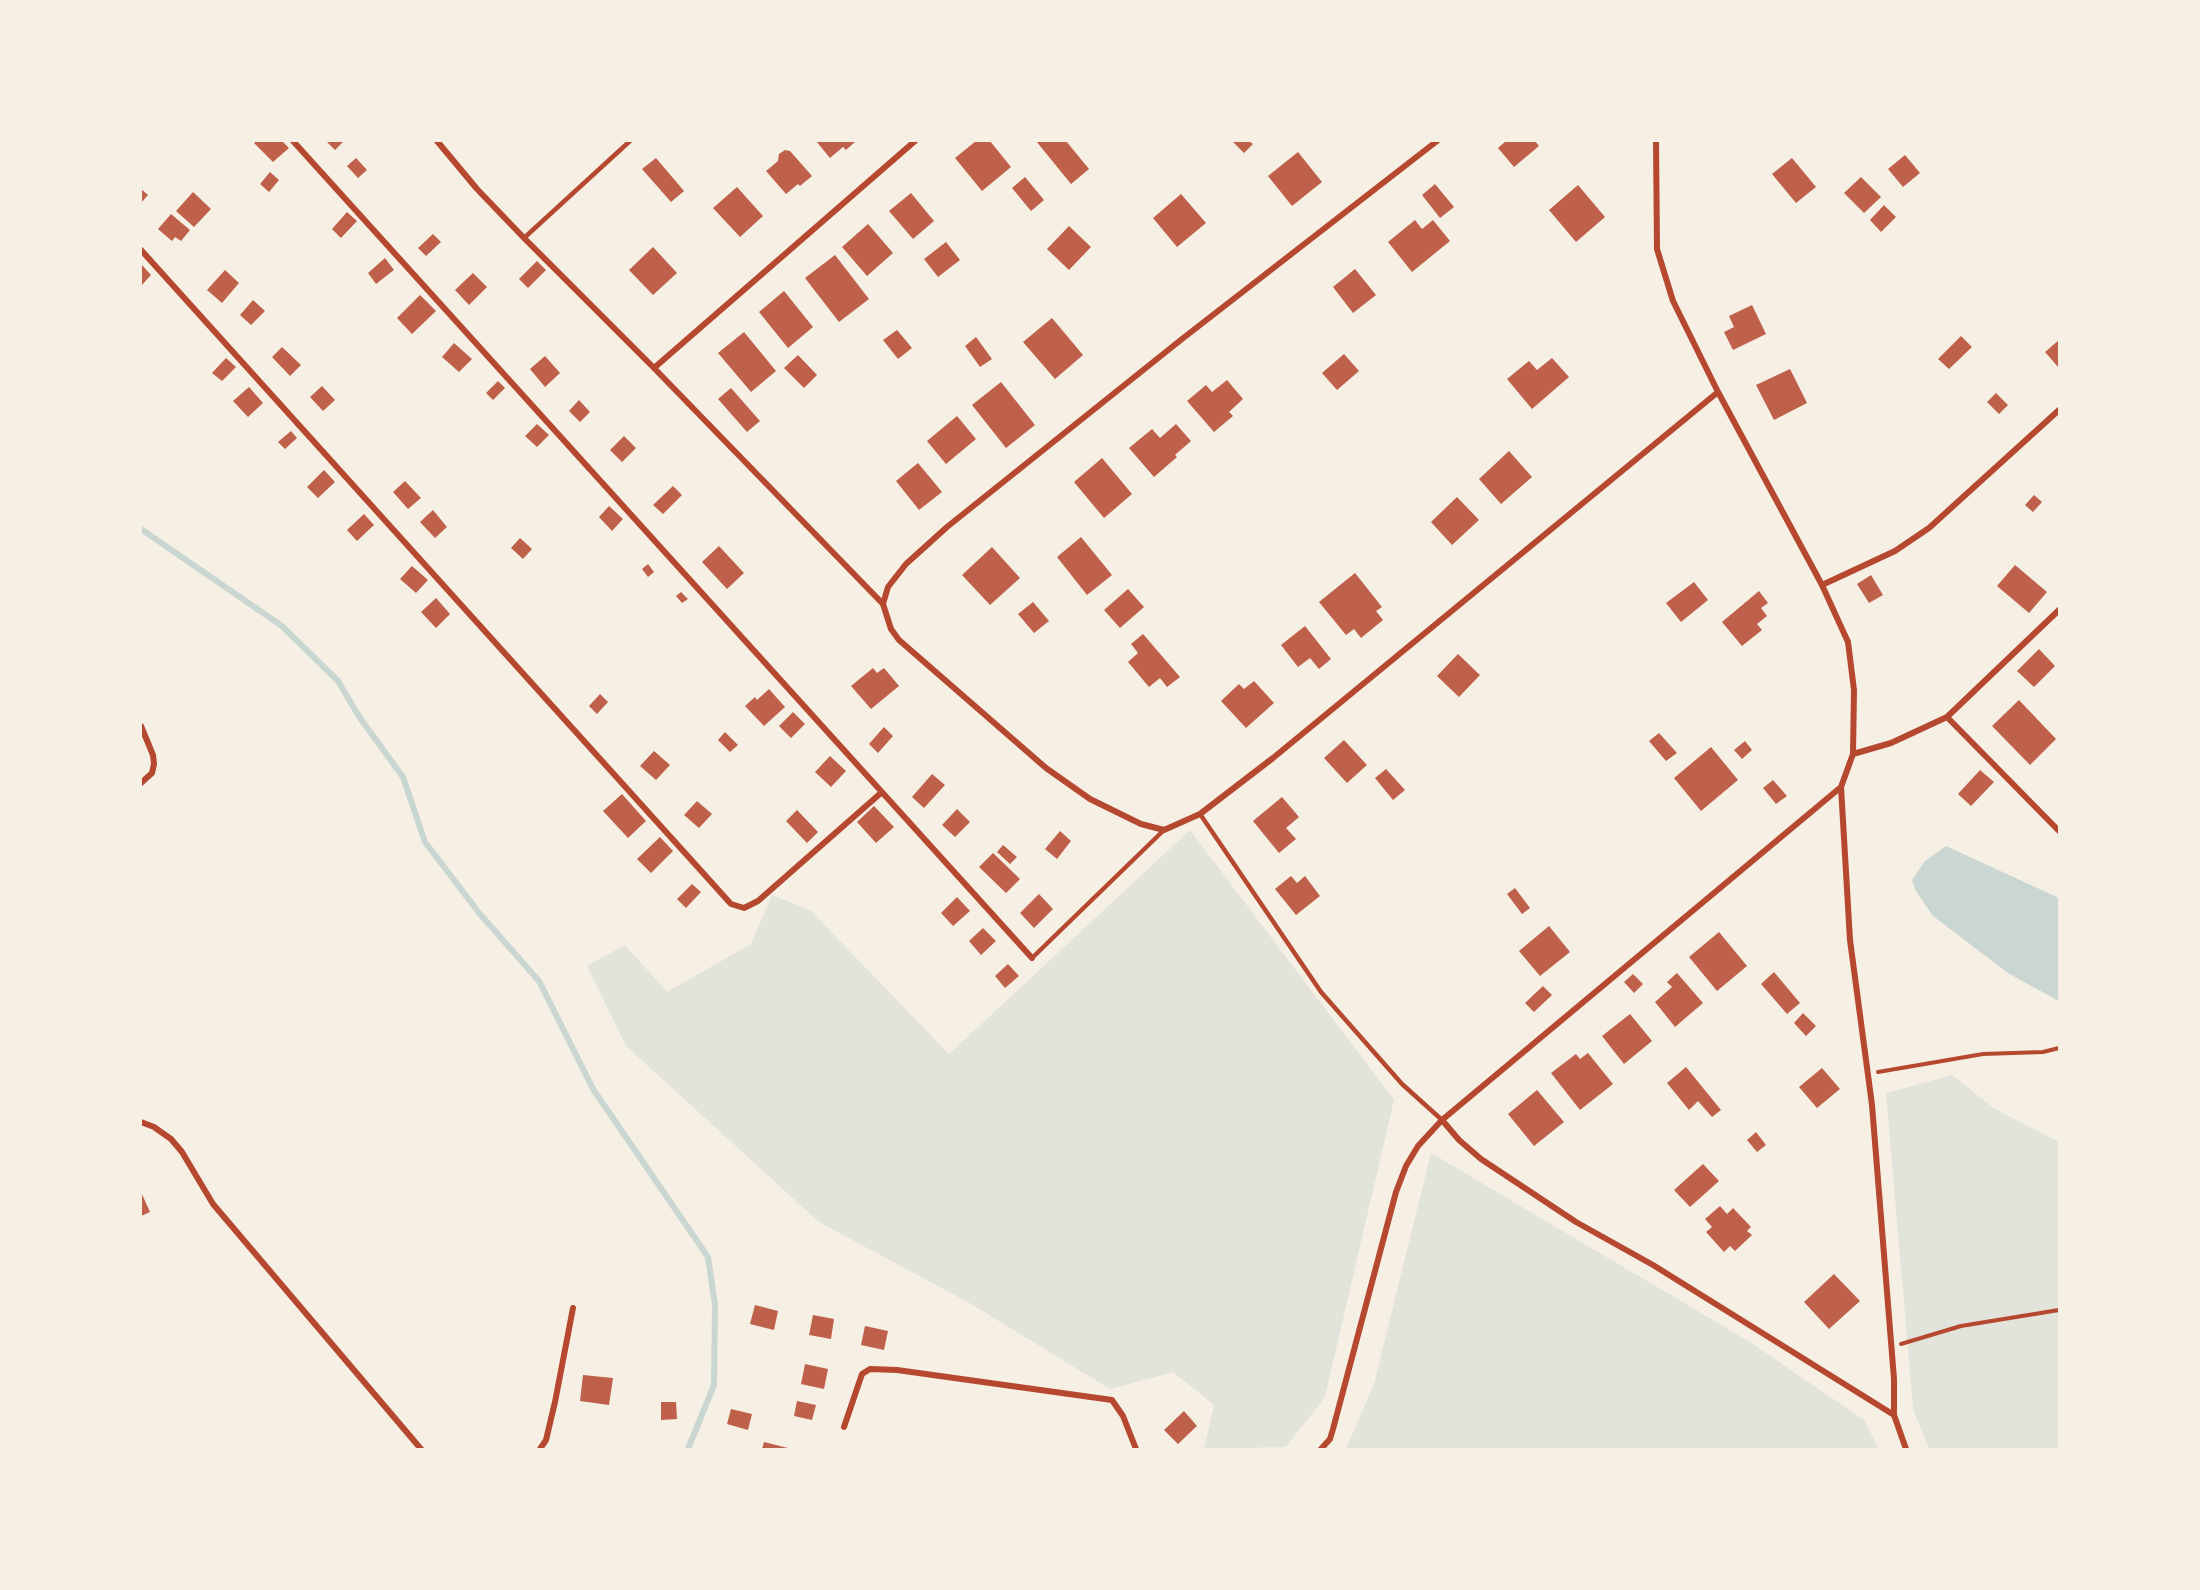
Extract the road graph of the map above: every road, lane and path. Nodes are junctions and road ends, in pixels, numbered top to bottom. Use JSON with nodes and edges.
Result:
{"nodes":[{"id":1,"x":292,"y":141,"type":"edge"},
{"id":2,"x":437,"y":141,"type":"edge"},
{"id":3,"x":630,"y":141,"type":"edge"},
{"id":4,"x":915,"y":141,"type":"edge"},
{"id":5,"x":1437,"y":141,"type":"edge"},
{"id":6,"x":1656,"y":141,"type":"edge"},
{"id":7,"x":524,"y":238,"type":"junction"},
{"id":8,"x":141,"y":250,"type":"edge"},
{"id":9,"x":654,"y":368,"type":"junction"},
{"id":10,"x":1718,"y":392,"type":"junction"},
{"id":11,"x":2059,"y":410,"type":"edge"},
{"id":12,"x":1822,"y":585,"type":"junction"},
{"id":13,"x":883,"y":604,"type":"junction"},
{"id":14,"x":2059,"y":610,"type":"edge"},
{"id":15,"x":1947,"y":717,"type":"junction"},
{"id":16,"x":141,"y":726,"type":"edge"},
{"id":17,"x":1853,"y":754,"type":"junction"},
{"id":18,"x":141,"y":783,"type":"edge"},
{"id":19,"x":1841,"y":787,"type":"junction"},
{"id":20,"x":882,"y":792,"type":"junction"},
{"id":21,"x":1200,"y":814,"type":"junction"},
{"id":22,"x":1164,"y":830,"type":"junction"},
{"id":23,"x":2059,"y":831,"type":"edge"},
{"id":24,"x":1032,"y":958,"type":"joint"},
{"id":25,"x":2059,"y":1048,"type":"edge"},
{"id":26,"x":1868,"y":1074,"type":"junction"},
{"id":27,"x":1442,"y":1120,"type":"junction"},
{"id":28,"x":141,"y":1122,"type":"edge"},
{"id":29,"x":573,"y":1308,"type":"dead end"},
{"id":30,"x":2059,"y":1310,"type":"edge"},
{"id":31,"x":1892,"y":1346,"type":"junction"},
{"id":32,"x":1894,"y":1415,"type":"junction"},
{"id":33,"x":844,"y":1426,"type":"dead end"},
{"id":34,"x":421,"y":1449,"type":"edge"},
{"id":35,"x":540,"y":1449,"type":"edge"},
{"id":36,"x":1136,"y":1449,"type":"edge"},
{"id":37,"x":1321,"y":1449,"type":"edge"},
{"id":38,"x":1906,"y":1449,"type":"edge"}],
"edges":[{"from":1,"to":20,"type":"street"},
{"from":2,"to":7,"type":"street"},
{"from":3,"to":7,"type":"lane"},
{"from":4,"to":9,"type":"street"},
{"from":5,"to":13,"type":"street"},
{"from":6,"to":10,"type":"street"},
{"from":7,"to":9,"type":"street"},
{"from":8,"to":20,"type":"street"},
{"from":9,"to":13,"type":"street"},
{"from":10,"to":12,"type":"street"},
{"from":10,"to":21,"type":"street"},
{"from":11,"to":12,"type":"street"},
{"from":12,"to":17,"type":"street"},
{"from":13,"to":22,"type":"street"},
{"from":14,"to":15,"type":"street"},
{"from":15,"to":17,"type":"street"},
{"from":15,"to":23,"type":"street"},
{"from":16,"to":18,"type":"street"},
{"from":17,"to":19,"type":"street"},
{"from":19,"to":26,"type":"street"},
{"from":19,"to":27,"type":"street"},
{"from":20,"to":24,"type":"street"},
{"from":21,"to":22,"type":"street"},
{"from":21,"to":27,"type":"lane"},
{"from":22,"to":24,"type":"lane"},
{"from":25,"to":26,"type":"path"},
{"from":26,"to":31,"type":"street"},
{"from":27,"to":32,"type":"street"},
{"from":27,"to":37,"type":"street"},
{"from":28,"to":34,"type":"street"},
{"from":29,"to":35,"type":"street"},
{"from":30,"to":31,"type":"path"},
{"from":31,"to":32,"type":"street"},
{"from":32,"to":38,"type":"street"},
{"from":33,"to":36,"type":"street"}]}
